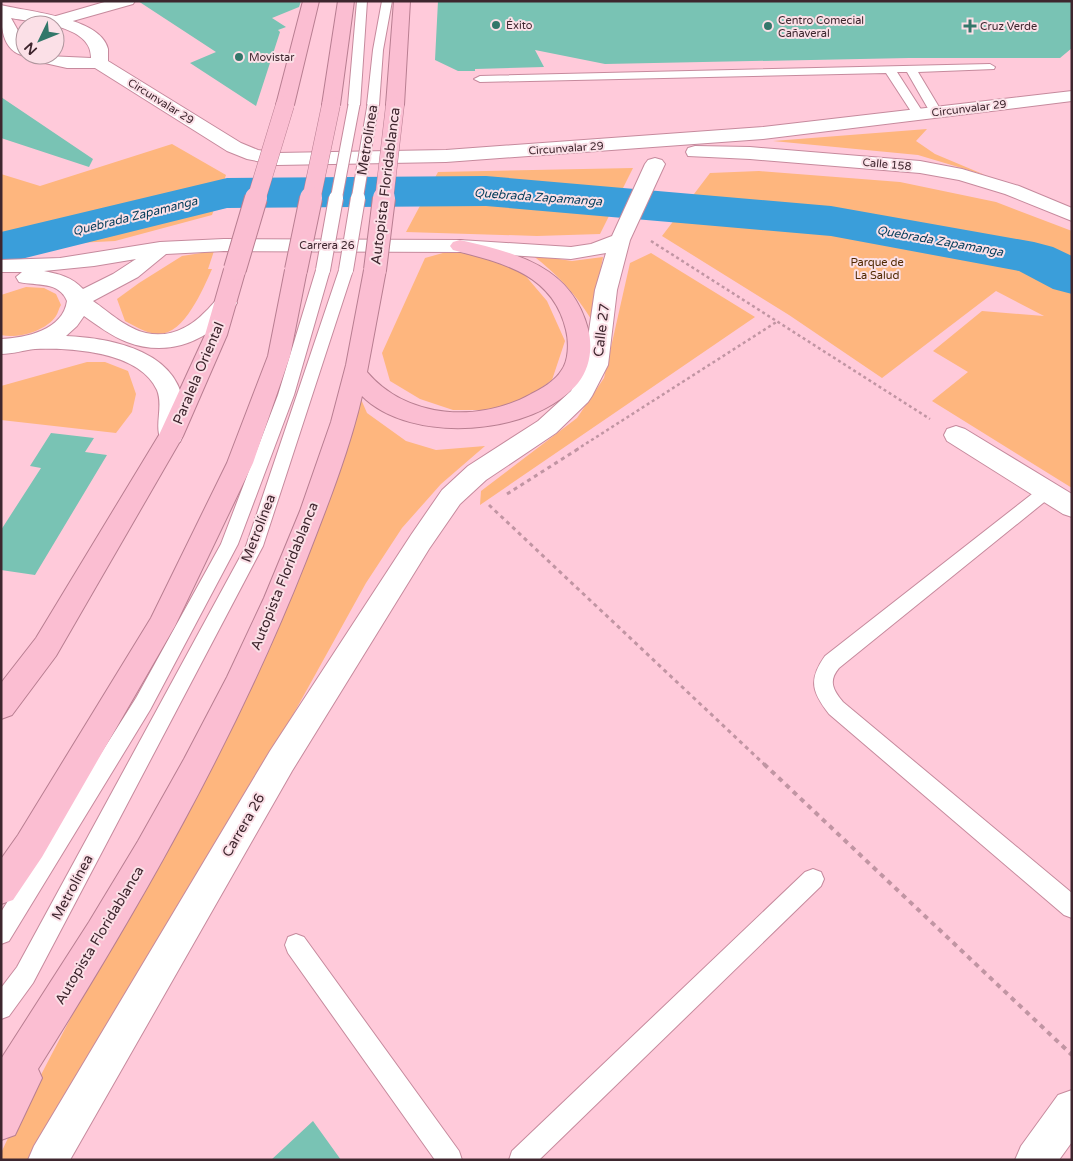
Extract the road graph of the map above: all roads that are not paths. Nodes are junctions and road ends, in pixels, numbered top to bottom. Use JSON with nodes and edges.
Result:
{"nodes":[{"id":1,"x":127,"y":1,"type":"edge"},
{"id":2,"x":136,"y":1,"type":"edge"},
{"id":3,"x":312,"y":1,"type":"edge"},
{"id":4,"x":346,"y":1,"type":"edge"},
{"id":5,"x":362,"y":1,"type":"edge"},
{"id":6,"x":387,"y":1,"type":"edge"},
{"id":7,"x":402,"y":1,"type":"edge"},
{"id":8,"x":1,"y":12,"type":"edge"},
{"id":9,"x":17,"y":15,"type":"edge"},
{"id":10,"x":65,"y":18,"type":"edge"},
{"id":11,"x":65,"y":24,"type":"edge"},
{"id":12,"x":90,"y":34,"type":"junction"},
{"id":13,"x":15,"y":43,"type":"edge"},
{"id":14,"x":65,"y":63,"type":"edge"},
{"id":15,"x":98,"y":63,"type":"junction"},
{"id":16,"x":990,"y":67,"type":"dead end"},
{"id":17,"x":911,"y":68,"type":"junction"},
{"id":18,"x":889,"y":69,"type":"junction"},
{"id":19,"x":480,"y":79,"type":"dead end"},
{"id":20,"x":1067,"y":98,"type":"edge"},
{"id":21,"x":936,"y":112,"type":"junction"},
{"id":22,"x":918,"y":114,"type":"junction"},
{"id":23,"x":763,"y":134,"type":"junction"},
{"id":24,"x":578,"y":148,"type":"junction"},
{"id":25,"x":669,"y":163,"type":"junction"},
{"id":26,"x":1072,"y":215,"type":"edge"},
{"id":27,"x":622,"y":238,"type":"junction"},
{"id":28,"x":460,"y":246,"type":"junction"},
{"id":29,"x":160,"y":248,"type":"junction"},
{"id":30,"x":1,"y":266,"type":"edge"},
{"id":31,"x":360,"y":270,"type":"junction"},
{"id":32,"x":1,"y":283,"type":"edge"},
{"id":33,"x":77,"y":300,"type":"junction"},
{"id":34,"x":226,"y":304,"type":"junction"},
{"id":35,"x":35,"y":342,"type":"junction"},
{"id":36,"x":1,"y":347,"type":"edge"},
{"id":37,"x":355,"y":373,"type":"junction"},
{"id":38,"x":956,"y":435,"type":"road end"},
{"id":39,"x":171,"y":436,"type":"junction"},
{"id":40,"x":1047,"y":492,"type":"junction"},
{"id":41,"x":451,"y":497,"type":"joint"},
{"id":42,"x":1072,"y":507,"type":"edge"},
{"id":43,"x":1,"y":706,"type":"edge"},
{"id":44,"x":813,"y":879,"type":"dead end"},
{"id":45,"x":1,"y":888,"type":"edge"},
{"id":46,"x":1072,"y":908,"type":"edge"},
{"id":47,"x":1,"y":933,"type":"edge"},
{"id":48,"x":296,"y":945,"type":"dead end"},
{"id":49,"x":66,"y":993,"type":"junction"},
{"id":50,"x":1,"y":1008,"type":"edge"},
{"id":51,"x":1,"y":1093,"type":"edge"},
{"id":52,"x":1072,"y":1109,"type":"edge"},
{"id":53,"x":1,"y":1121,"type":"edge"},
{"id":54,"x":48,"y":1160,"type":"edge"},
{"id":55,"x":450,"y":1160,"type":"edge"},
{"id":56,"x":521,"y":1160,"type":"edge"},
{"id":57,"x":1034,"y":1160,"type":"edge"}],
"edges":[{"from":1,"to":10,"type":"street"},
{"from":2,"to":12,"type":"street"},
{"from":3,"to":34,"type":"highway","name":"Paralela Oriental","bridge":true},
{"from":4,"to":45,"type":"highway","bridge":true},
{"from":5,"to":47,"type":"lane","name":"Metrolínea","bridge":true},
{"from":6,"to":31,"type":"lane","name":"Metrolínea","bridge":true},
{"from":7,"to":31,"type":"highway","name":"Autopista Floridablanca","bridge":true},
{"from":8,"to":9,"type":"street"},
{"from":8,"to":13,"type":"street"},
{"from":11,"to":12,"type":"street"},
{"from":12,"to":15,"type":"street"},
{"from":14,"to":15,"type":"street"},
{"from":15,"to":24,"type":"street","name":"Circunvalar 29"},
{"from":16,"to":17,"type":"lane"},
{"from":17,"to":18,"type":"lane"},
{"from":17,"to":21,"type":"lane"},
{"from":18,"to":19,"type":"lane"},
{"from":18,"to":22,"type":"lane"},
{"from":20,"to":21,"type":"street","name":"Circunvalar 29"},
{"from":21,"to":22,"type":"street","name":"Circunvalar 29"},
{"from":22,"to":23,"type":"street","name":"Circunvalar 29"},
{"from":23,"to":24,"type":"street","name":"Circunvalar 29"},
{"from":23,"to":25,"type":"street"},
{"from":24,"to":25,"type":"street"},
{"from":25,"to":26,"type":"street","name":"Calle 158"},
{"from":25,"to":27,"type":"street","name":"Calle 27"},
{"from":27,"to":28,"type":"street","name":"Carrera 26"},
{"from":27,"to":41,"type":"street","name":"Calle 27"},
{"from":28,"to":29,"type":"street","name":"Carrera 26"},
{"from":28,"to":37,"type":"highway"},
{"from":29,"to":30,"type":"street","name":"Carrera 26"},
{"from":29,"to":33,"type":"street"},
{"from":31,"to":37,"type":"highway","name":"Autopista Floridablanca"},
{"from":31,"to":50,"type":"lane","name":"Metrolínea"},
{"from":32,"to":33,"type":"street"},
{"from":33,"to":34,"type":"street"},
{"from":33,"to":35,"type":"street"},
{"from":34,"to":39,"type":"highway","name":"Paralela Oriental"},
{"from":35,"to":36,"type":"street"},
{"from":35,"to":39,"type":"street"},
{"from":37,"to":49,"type":"highway","name":"Autopista Floridablanca"},
{"from":38,"to":40,"type":"street"},
{"from":39,"to":43,"type":"highway","name":"Paralela Oriental"},
{"from":40,"to":42,"type":"street"},
{"from":40,"to":46,"type":"lane"},
{"from":41,"to":54,"type":"street","name":"Carrera 26"},
{"from":44,"to":56,"type":"lane"},
{"from":48,"to":55,"type":"lane"},
{"from":49,"to":51,"type":"highway","name":"Autopista Floridablanca"},
{"from":49,"to":53,"type":"highway"},
{"from":52,"to":57,"type":"street"}]}
